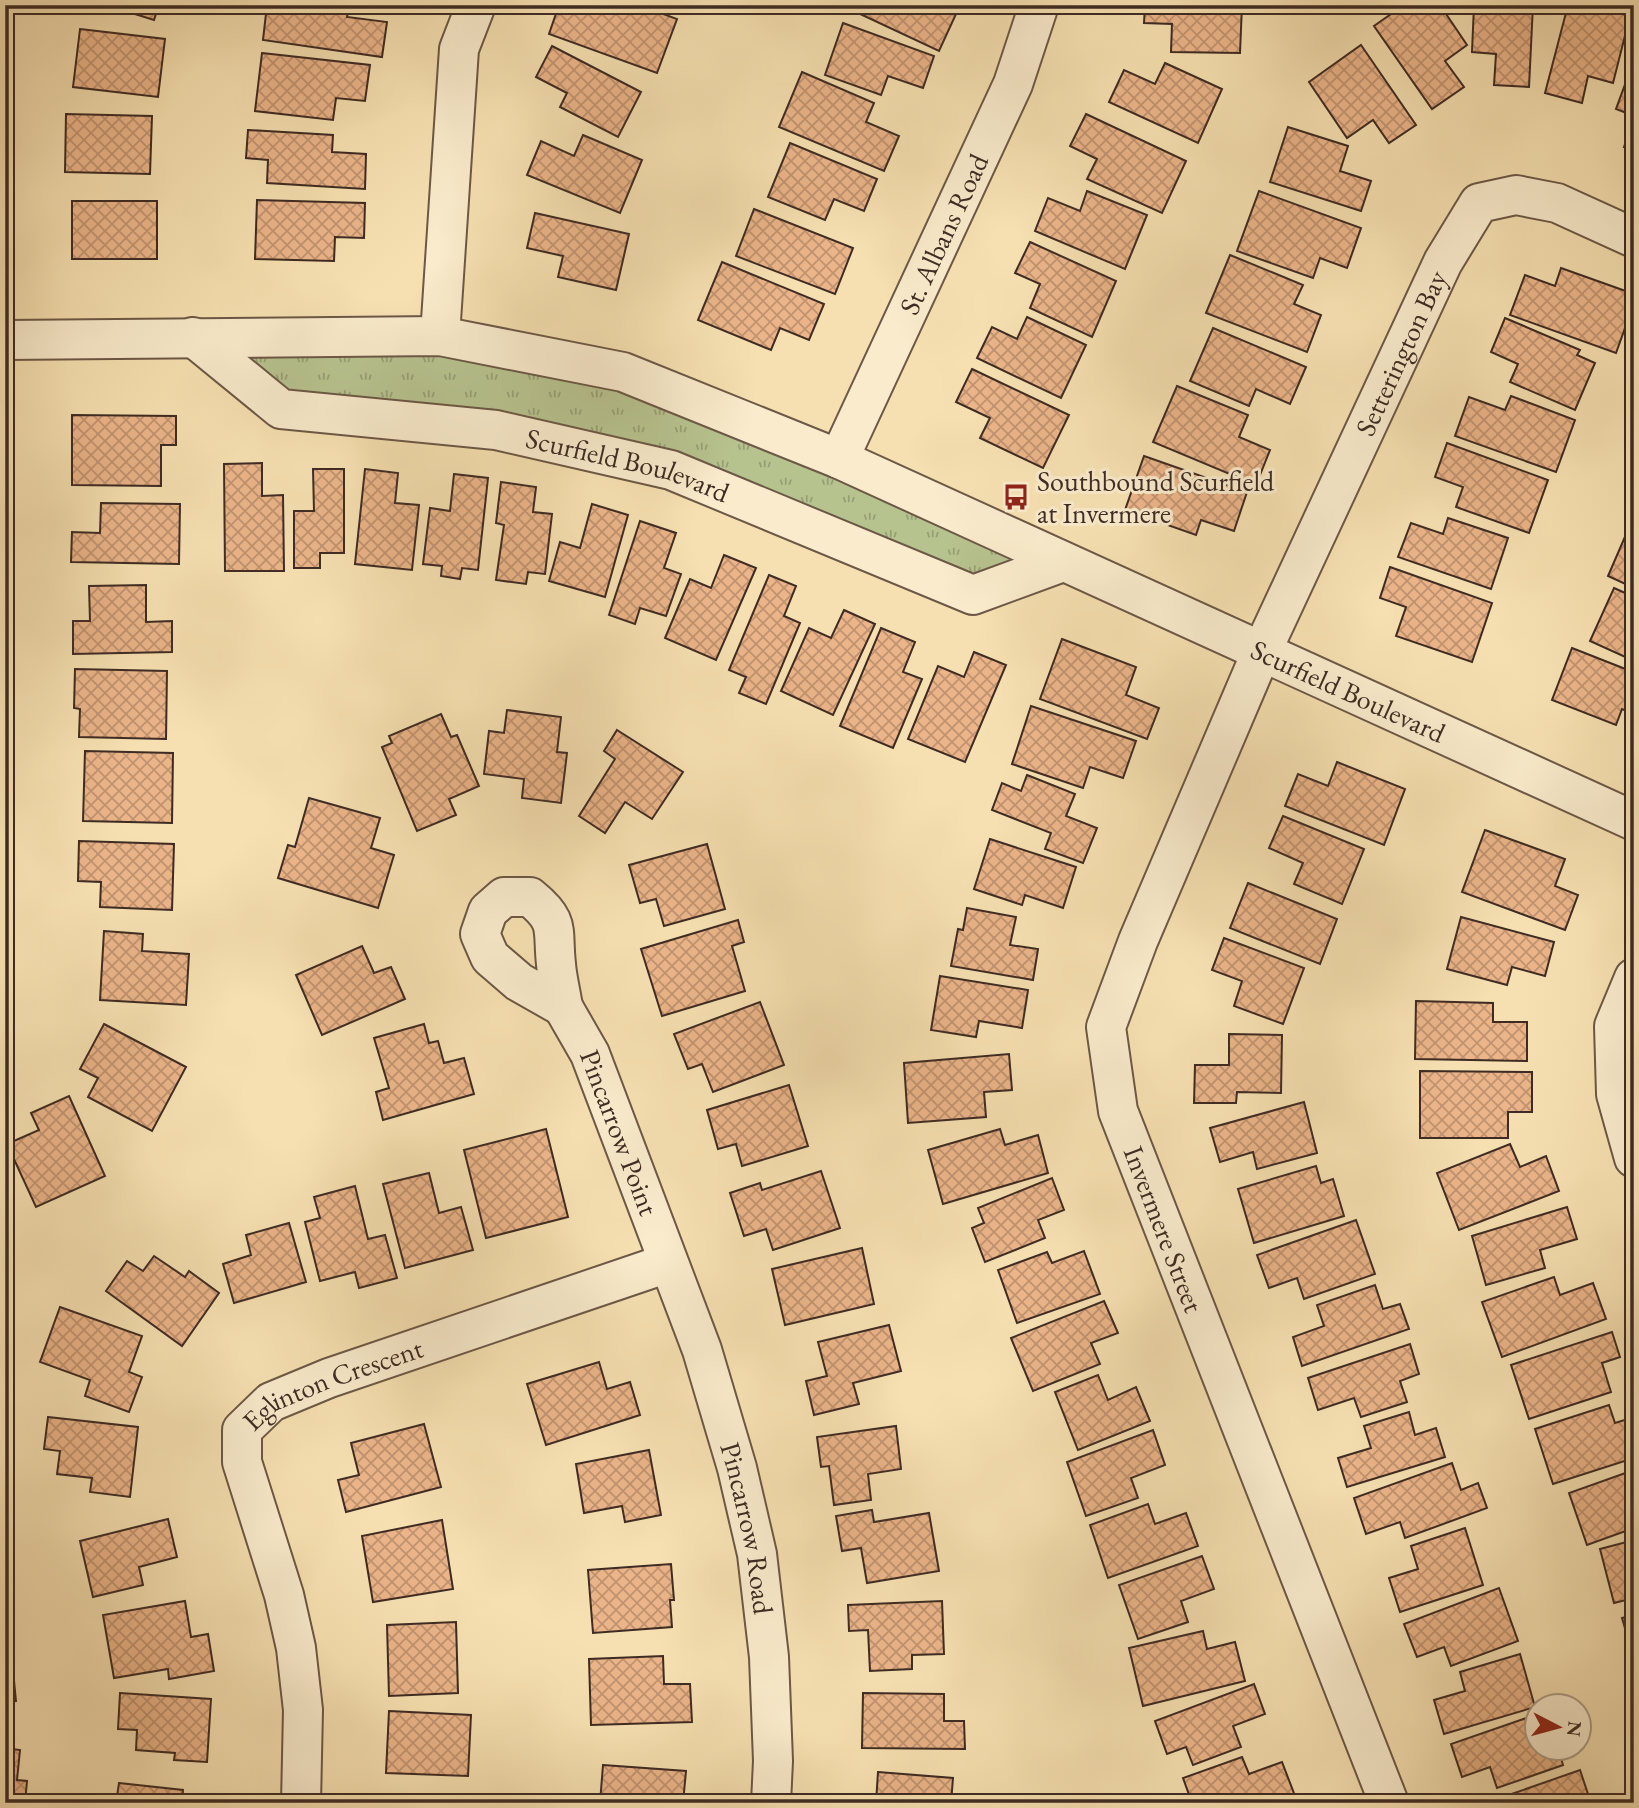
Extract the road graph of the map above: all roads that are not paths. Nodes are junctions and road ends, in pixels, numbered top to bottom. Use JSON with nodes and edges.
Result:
{"nodes":[{"id":1,"x":476,"y":5,"type":"edge"},
{"id":2,"x":1039,"y":5,"type":"edge"},
{"id":3,"x":1634,"y":238,"type":"edge"},
{"id":4,"x":440,"y":336,"type":"junction"},
{"id":5,"x":193,"y":337,"type":"junction"},
{"id":6,"x":5,"y":340,"type":"edge"},
{"id":7,"x":839,"y":458,"type":"junction"},
{"id":8,"x":1063,"y":562,"type":"junction"},
{"id":9,"x":1261,"y":653,"type":"junction"},
{"id":10,"x":1634,"y":821,"type":"edge"},
{"id":11,"x":1634,"y":978,"type":"edge"},
{"id":12,"x":563,"y":1007,"type":"dead end"},
{"id":13,"x":1634,"y":1158,"type":"edge"},
{"id":14,"x":668,"y":1263,"type":"junction"},
{"id":15,"x":301,"y":1803,"type":"edge"},
{"id":16,"x":771,"y":1803,"type":"edge"},
{"id":17,"x":1389,"y":1803,"type":"edge"}],
"edges":[{"from":1,"to":4,"type":"street"},
{"from":2,"to":7,"type":"street","name":"St. Albans Road"},
{"from":3,"to":9,"type":"street","name":"Setterington Bay"},
{"from":4,"to":5,"type":"street","name":"Scurfield Boulevard"},
{"from":4,"to":7,"type":"street","name":"Scurfield Boulevard"},
{"from":5,"to":6,"type":"street","name":"Scurfield Boulevard"},
{"from":5,"to":8,"type":"street","name":"Scurfield Boulevard"},
{"from":7,"to":8,"type":"street","name":"Scurfield Boulevard"},
{"from":8,"to":9,"type":"street","name":"Scurfield Boulevard"},
{"from":9,"to":10,"type":"street","name":"Scurfield Boulevard"},
{"from":9,"to":17,"type":"street","name":"Invermere Street"},
{"from":11,"to":13,"type":"street"},
{"from":12,"to":14,"type":"street","name":"Pincarrow Point"},
{"from":14,"to":15,"type":"street","name":"Eglinton Crescent"},
{"from":14,"to":16,"type":"street","name":"Pincarrow Road"}]}
